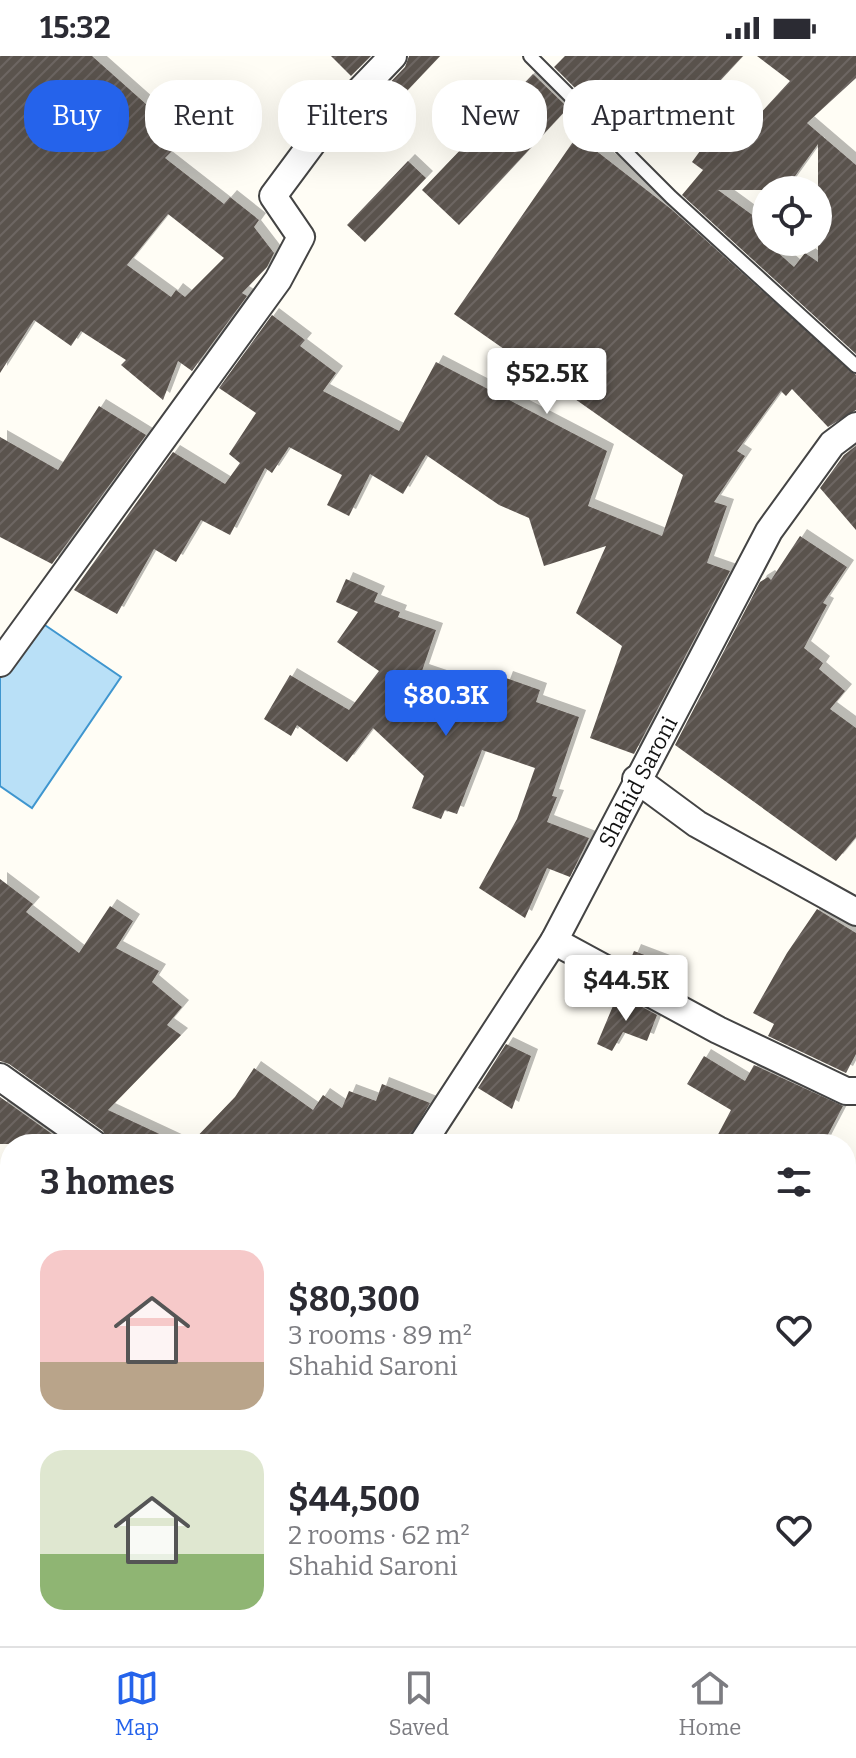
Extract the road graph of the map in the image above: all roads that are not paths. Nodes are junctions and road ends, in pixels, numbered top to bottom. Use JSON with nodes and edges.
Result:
{"nodes":[{"id":1,"x":393,"y":56,"type":"edge"},
{"id":2,"x":530,"y":56,"type":"edge"},
{"id":3,"x":856,"y":366,"type":"edge"},
{"id":4,"x":856,"y":426,"type":"edge"},
{"id":5,"x":0,"y":663,"type":"edge"},
{"id":6,"x":636,"y":779,"type":"junction"},
{"id":7,"x":856,"y":912,"type":"edge"},
{"id":8,"x":554,"y":941,"type":"junction"},
{"id":9,"x":0,"y":1077,"type":"edge"},
{"id":10,"x":856,"y":1091,"type":"edge"},
{"id":11,"x":80,"y":1134,"type":"edge"},
{"id":12,"x":429,"y":1134,"type":"edge"}],
"edges":[{"from":1,"to":5,"type":"street"},
{"from":2,"to":3,"type":"lane"},
{"from":4,"to":6,"type":"street","name":"Shahid Saroni"},
{"from":6,"to":7,"type":"street"},
{"from":6,"to":8,"type":"street","name":"Shahid Saroni"},
{"from":8,"to":10,"type":"street"},
{"from":8,"to":12,"type":"street","name":"Shahid Saroni"},
{"from":9,"to":11,"type":"street"}]}
